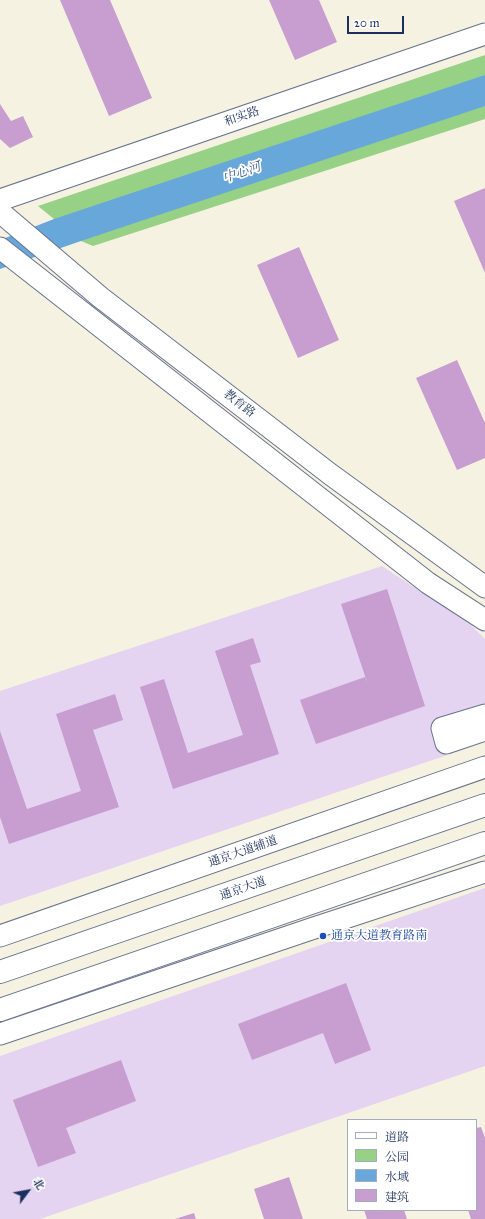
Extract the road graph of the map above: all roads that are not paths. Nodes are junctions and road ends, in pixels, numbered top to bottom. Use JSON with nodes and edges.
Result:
{"nodes":[{"id":1,"x":485,"y":34,"type":"edge"},
{"id":2,"x":0,"y":200,"type":"edge"},
{"id":3,"x":0,"y":212,"type":"edge"},
{"id":4,"x":0,"y":248,"type":"edge"},
{"id":5,"x":485,"y":587,"type":"edge"},
{"id":6,"x":485,"y":620,"type":"edge"},
{"id":7,"x":485,"y":715,"type":"edge"},
{"id":8,"x":485,"y":730,"type":"edge"},
{"id":9,"x":485,"y":767,"type":"edge"},
{"id":10,"x":485,"y":805,"type":"edge"},
{"id":11,"x":485,"y":843,"type":"edge"},
{"id":12,"x":485,"y":872,"type":"edge"},
{"id":13,"x":0,"y":936,"type":"edge"},
{"id":14,"x":0,"y":972,"type":"edge"},
{"id":15,"x":0,"y":1010,"type":"edge"},
{"id":16,"x":0,"y":1034,"type":"edge"}],
"edges":[{"from":1,"to":2,"type":"street","name":"和实路"},
{"from":3,"to":5,"type":"street","name":"教育路"},
{"from":4,"to":6,"type":"street","name":"教育路"},
{"from":7,"to":8,"type":"street"},
{"from":9,"to":13,"type":"street","name":"通京大道辅道"},
{"from":10,"to":14,"type":"highway","name":"通京大道"},
{"from":11,"to":15,"type":"highway"},
{"from":12,"to":16,"type":"street"}]}
